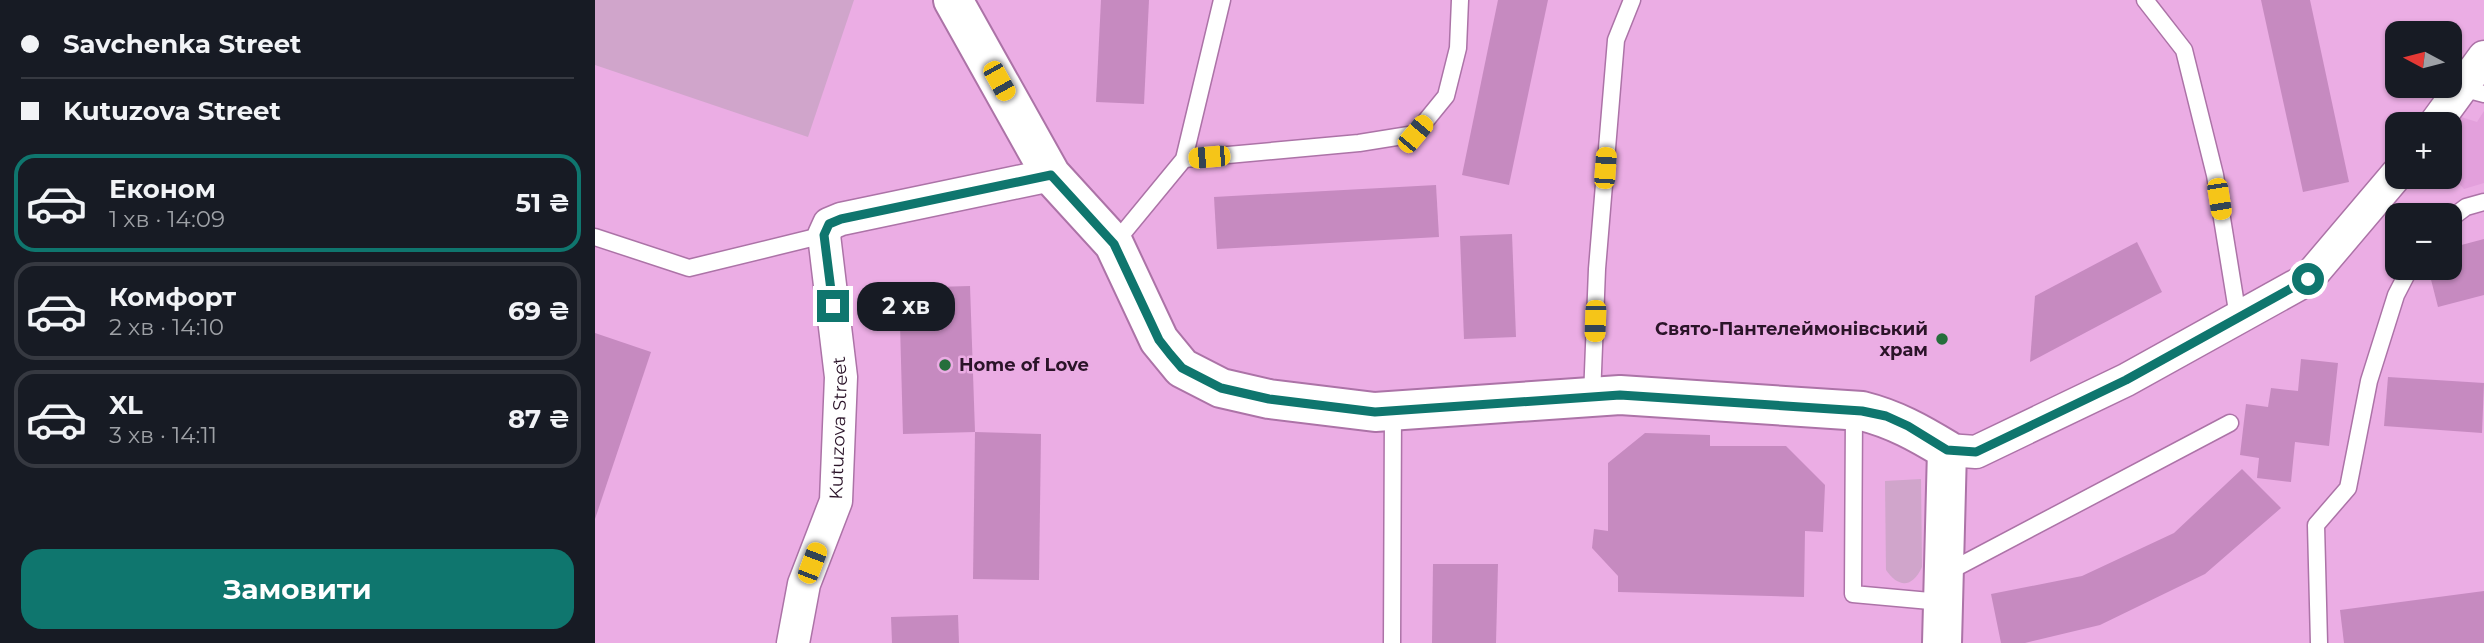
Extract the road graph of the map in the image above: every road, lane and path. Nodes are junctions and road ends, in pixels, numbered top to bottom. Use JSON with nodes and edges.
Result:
{"nodes":[{"id":1,"x":953,"y":0,"type":"edge"},
{"id":2,"x":1222,"y":0,"type":"edge"},
{"id":3,"x":1460,"y":0,"type":"edge"},
{"id":4,"x":1632,"y":0,"type":"edge"},
{"id":5,"x":2145,"y":0,"type":"edge"},
{"id":6,"x":2484,"y":57,"type":"edge"},
{"id":7,"x":2472,"y":91,"type":"edge"},
{"id":8,"x":2448,"y":112,"type":"edge"},
{"id":9,"x":1184,"y":159,"type":"junction"},
{"id":10,"x":1051,"y":175,"type":"junction"},
{"id":11,"x":2385,"y":188,"type":"edge"},
{"id":12,"x":2484,"y":202,"type":"edge"},
{"id":13,"x":2462,"y":210,"type":"edge"},
{"id":14,"x":824,"y":235,"type":"junction"},
{"id":15,"x":595,"y":237,"type":"edge"},
{"id":16,"x":1114,"y":244,"type":"junction"},
{"id":17,"x":2404,"y":280,"type":"edge"},
{"id":18,"x":2238,"y":317,"type":"junction"},
{"id":19,"x":1592,"y":397,"type":"junction"},
{"id":20,"x":1393,"y":411,"type":"junction"},
{"id":21,"x":1854,"y":411,"type":"junction"},
{"id":22,"x":2230,"y":423,"type":"dead end"},
{"id":23,"x":1947,"y":450,"type":"junction"},
{"id":24,"x":1943,"y":588,"type":"junction"},
{"id":25,"x":793,"y":643,"type":"edge"},
{"id":26,"x":1392,"y":643,"type":"edge"},
{"id":27,"x":1942,"y":643,"type":"edge"},
{"id":28,"x":2319,"y":643,"type":"edge"}],
"edges":[{"from":1,"to":10,"type":"street"},
{"from":2,"to":9,"type":"lane"},
{"from":3,"to":9,"type":"lane"},
{"from":4,"to":19,"type":"lane"},
{"from":5,"to":18,"type":"lane"},
{"from":6,"to":7,"type":"street"},
{"from":7,"to":8,"type":"street"},
{"from":9,"to":16,"type":"lane"},
{"from":10,"to":14,"type":"street"},
{"from":10,"to":16,"type":"street"},
{"from":11,"to":18,"type":"street"},
{"from":12,"to":13,"type":"lane"},
{"from":14,"to":15,"type":"lane"},
{"from":14,"to":25,"type":"street","name":"Kutuzova Street"},
{"from":16,"to":20,"type":"street"},
{"from":17,"to":28,"type":"lane"},
{"from":18,"to":23,"type":"street"},
{"from":19,"to":20,"type":"street"},
{"from":19,"to":21,"type":"street"},
{"from":20,"to":26,"type":"lane"},
{"from":21,"to":23,"type":"street"},
{"from":21,"to":24,"type":"lane"},
{"from":22,"to":24,"type":"lane"},
{"from":23,"to":24,"type":"street"},
{"from":24,"to":27,"type":"street"}]}
